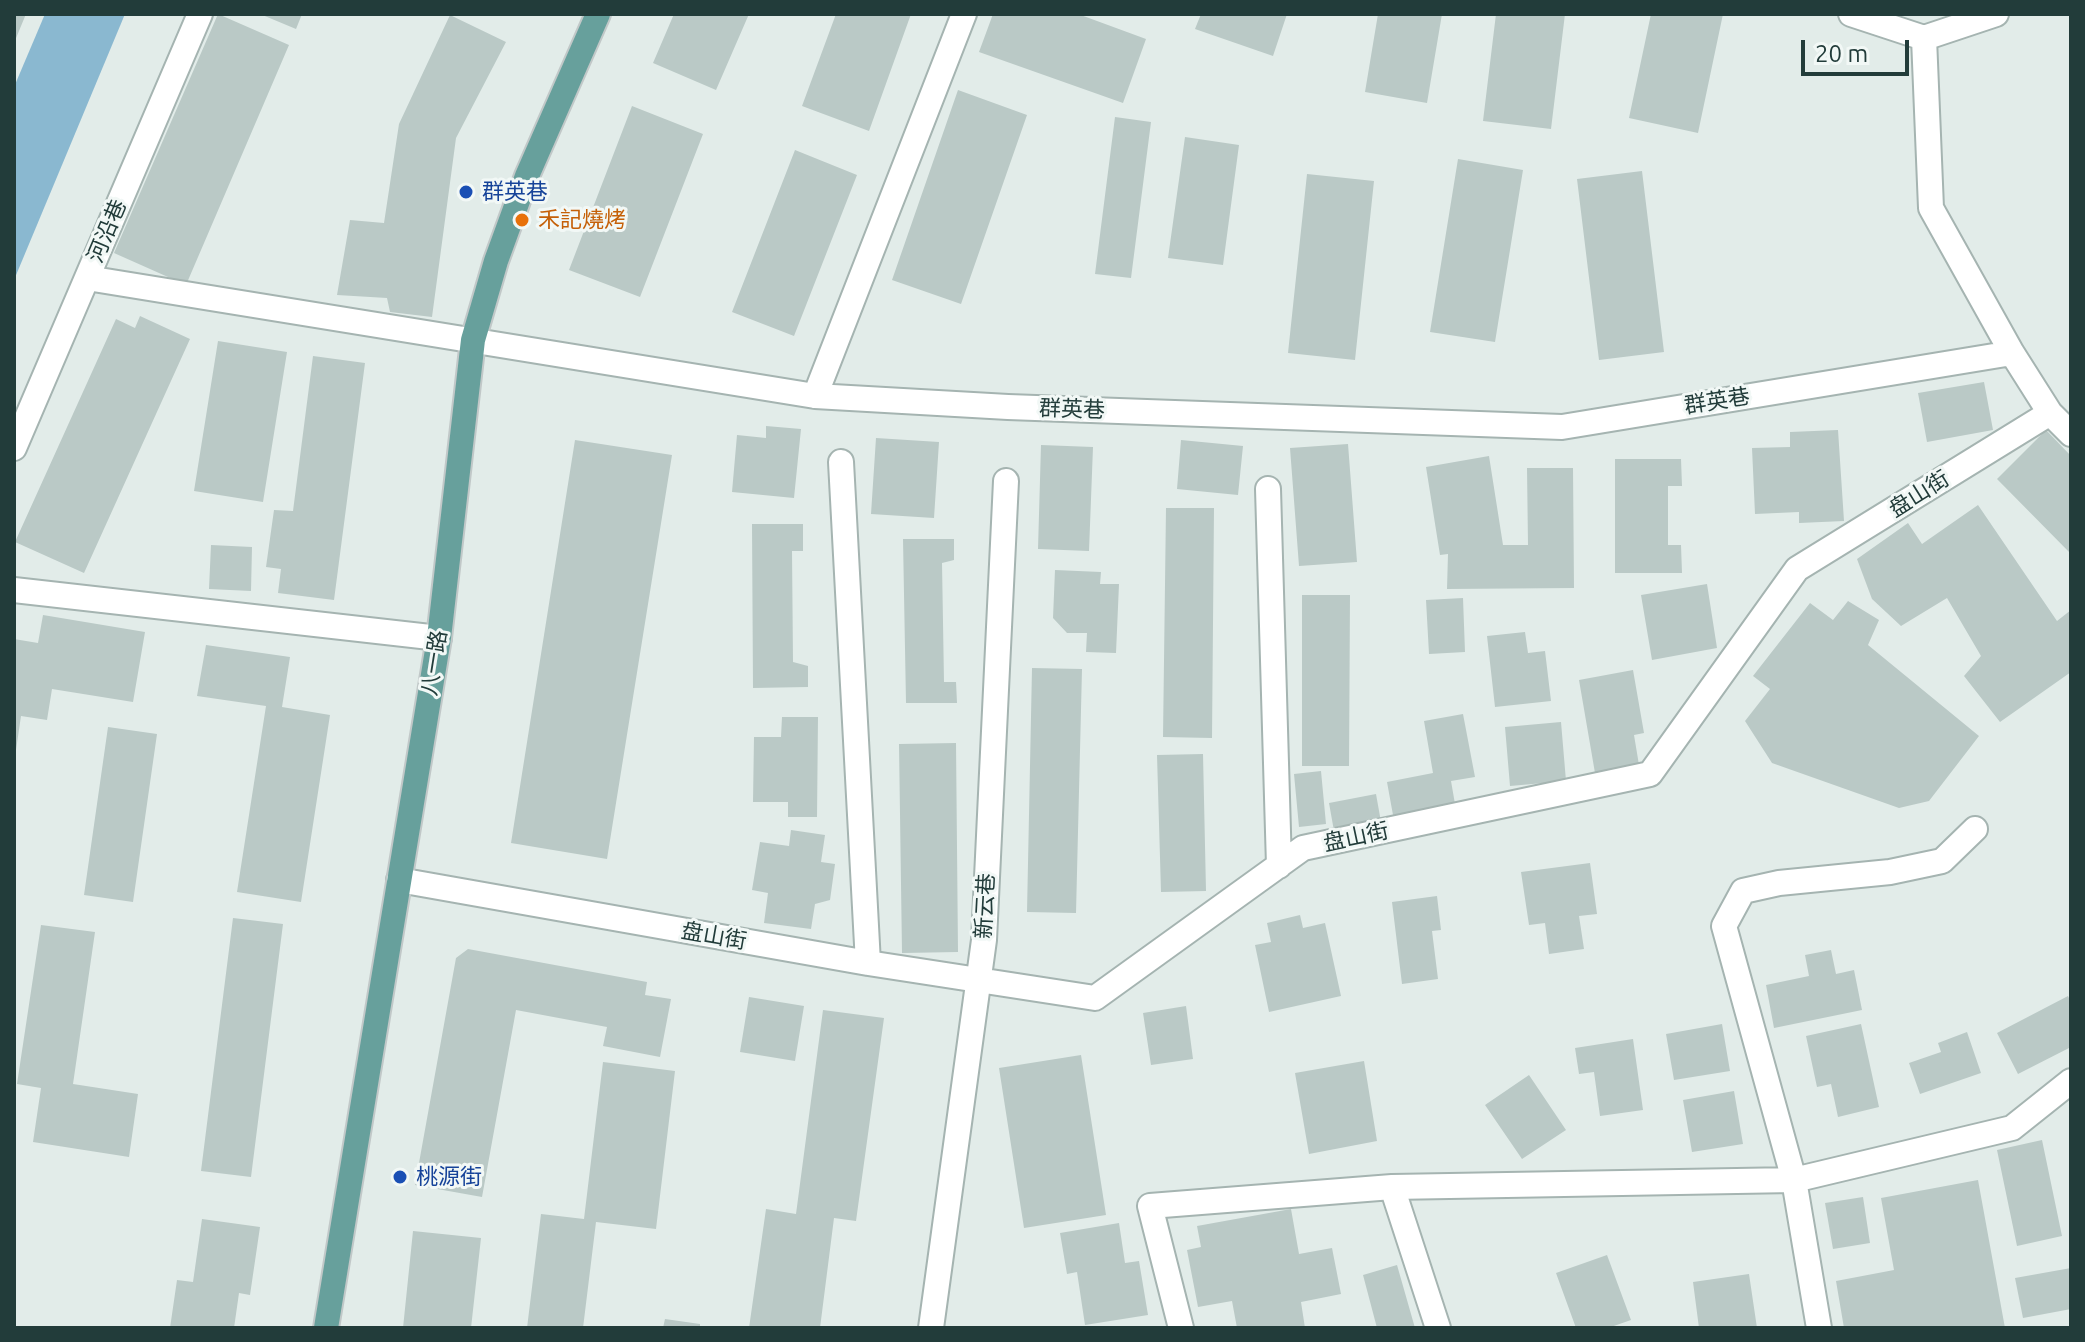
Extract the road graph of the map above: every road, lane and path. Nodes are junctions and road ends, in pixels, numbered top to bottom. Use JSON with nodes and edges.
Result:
{"nodes":[{"id":1,"x":200,"y":14,"type":"edge"},
{"id":2,"x":598,"y":14,"type":"edge"},
{"id":3,"x":964,"y":14,"type":"edge"},
{"id":4,"x":1851,"y":14,"type":"edge"},
{"id":5,"x":1996,"y":14,"type":"edge"},
{"id":6,"x":1924,"y":38,"type":"junction"},
{"id":7,"x":87,"y":278,"type":"junction"},
{"id":8,"x":473,"y":340,"type":"junction"},
{"id":9,"x":2012,"y":353,"type":"junction"},
{"id":10,"x":815,"y":396,"type":"junction"},
{"id":11,"x":2050,"y":413,"type":"junction"},
{"id":12,"x":2071,"y":434,"type":"edge"},
{"id":13,"x":14,"y":448,"type":"edge"},
{"id":14,"x":841,"y":462,"type":"dead end"},
{"id":15,"x":1006,"y":481,"type":"dead end"},
{"id":16,"x":1268,"y":489,"type":"dead end"},
{"id":17,"x":14,"y":590,"type":"edge"},
{"id":18,"x":439,"y":638,"type":"junction"},
{"id":19,"x":1975,"y":829,"type":"dead end"},
{"id":20,"x":1279,"y":866,"type":"junction"},
{"id":21,"x":399,"y":880,"type":"junction"},
{"id":22,"x":868,"y":963,"type":"junction"},
{"id":23,"x":979,"y":980,"type":"junction"},
{"id":24,"x":2071,"y":1081,"type":"edge"},
{"id":25,"x":1794,"y":1180,"type":"junction"},
{"id":26,"x":1392,"y":1187,"type":"junction"},
{"id":27,"x":326,"y":1328,"type":"edge"},
{"id":28,"x":931,"y":1328,"type":"edge"},
{"id":29,"x":1181,"y":1328,"type":"edge"},
{"id":30,"x":1438,"y":1328,"type":"edge"},
{"id":31,"x":1819,"y":1328,"type":"edge"}],
"edges":[{"from":1,"to":7,"type":"street","name":"河沿巷"},
{"from":2,"to":8,"type":"main road","name":"八一路"},
{"from":3,"to":10,"type":"street"},
{"from":4,"to":6,"type":"street"},
{"from":5,"to":6,"type":"street"},
{"from":6,"to":9,"type":"street"},
{"from":7,"to":8,"type":"street","name":"群英巷"},
{"from":7,"to":13,"type":"street","name":"河沿巷"},
{"from":8,"to":10,"type":"street","name":"群英巷"},
{"from":8,"to":18,"type":"main road","name":"八一路"},
{"from":9,"to":10,"type":"street","name":"群英巷"},
{"from":9,"to":11,"type":"street"},
{"from":11,"to":12,"type":"street"},
{"from":11,"to":20,"type":"street","name":"盘山街"},
{"from":14,"to":22,"type":"street"},
{"from":15,"to":23,"type":"street","name":"新云巷"},
{"from":16,"to":20,"type":"street"},
{"from":17,"to":18,"type":"street"},
{"from":18,"to":21,"type":"main road","name":"八一路"},
{"from":19,"to":25,"type":"street"},
{"from":20,"to":23,"type":"street","name":"盘山街"},
{"from":21,"to":22,"type":"street","name":"盘山街"},
{"from":21,"to":27,"type":"main road","name":"八一路"},
{"from":22,"to":23,"type":"street","name":"盘山街"},
{"from":23,"to":28,"type":"street","name":"新云巷"},
{"from":24,"to":25,"type":"street"},
{"from":25,"to":26,"type":"street"},
{"from":25,"to":31,"type":"street"},
{"from":26,"to":29,"type":"street"},
{"from":26,"to":30,"type":"street"}]}
